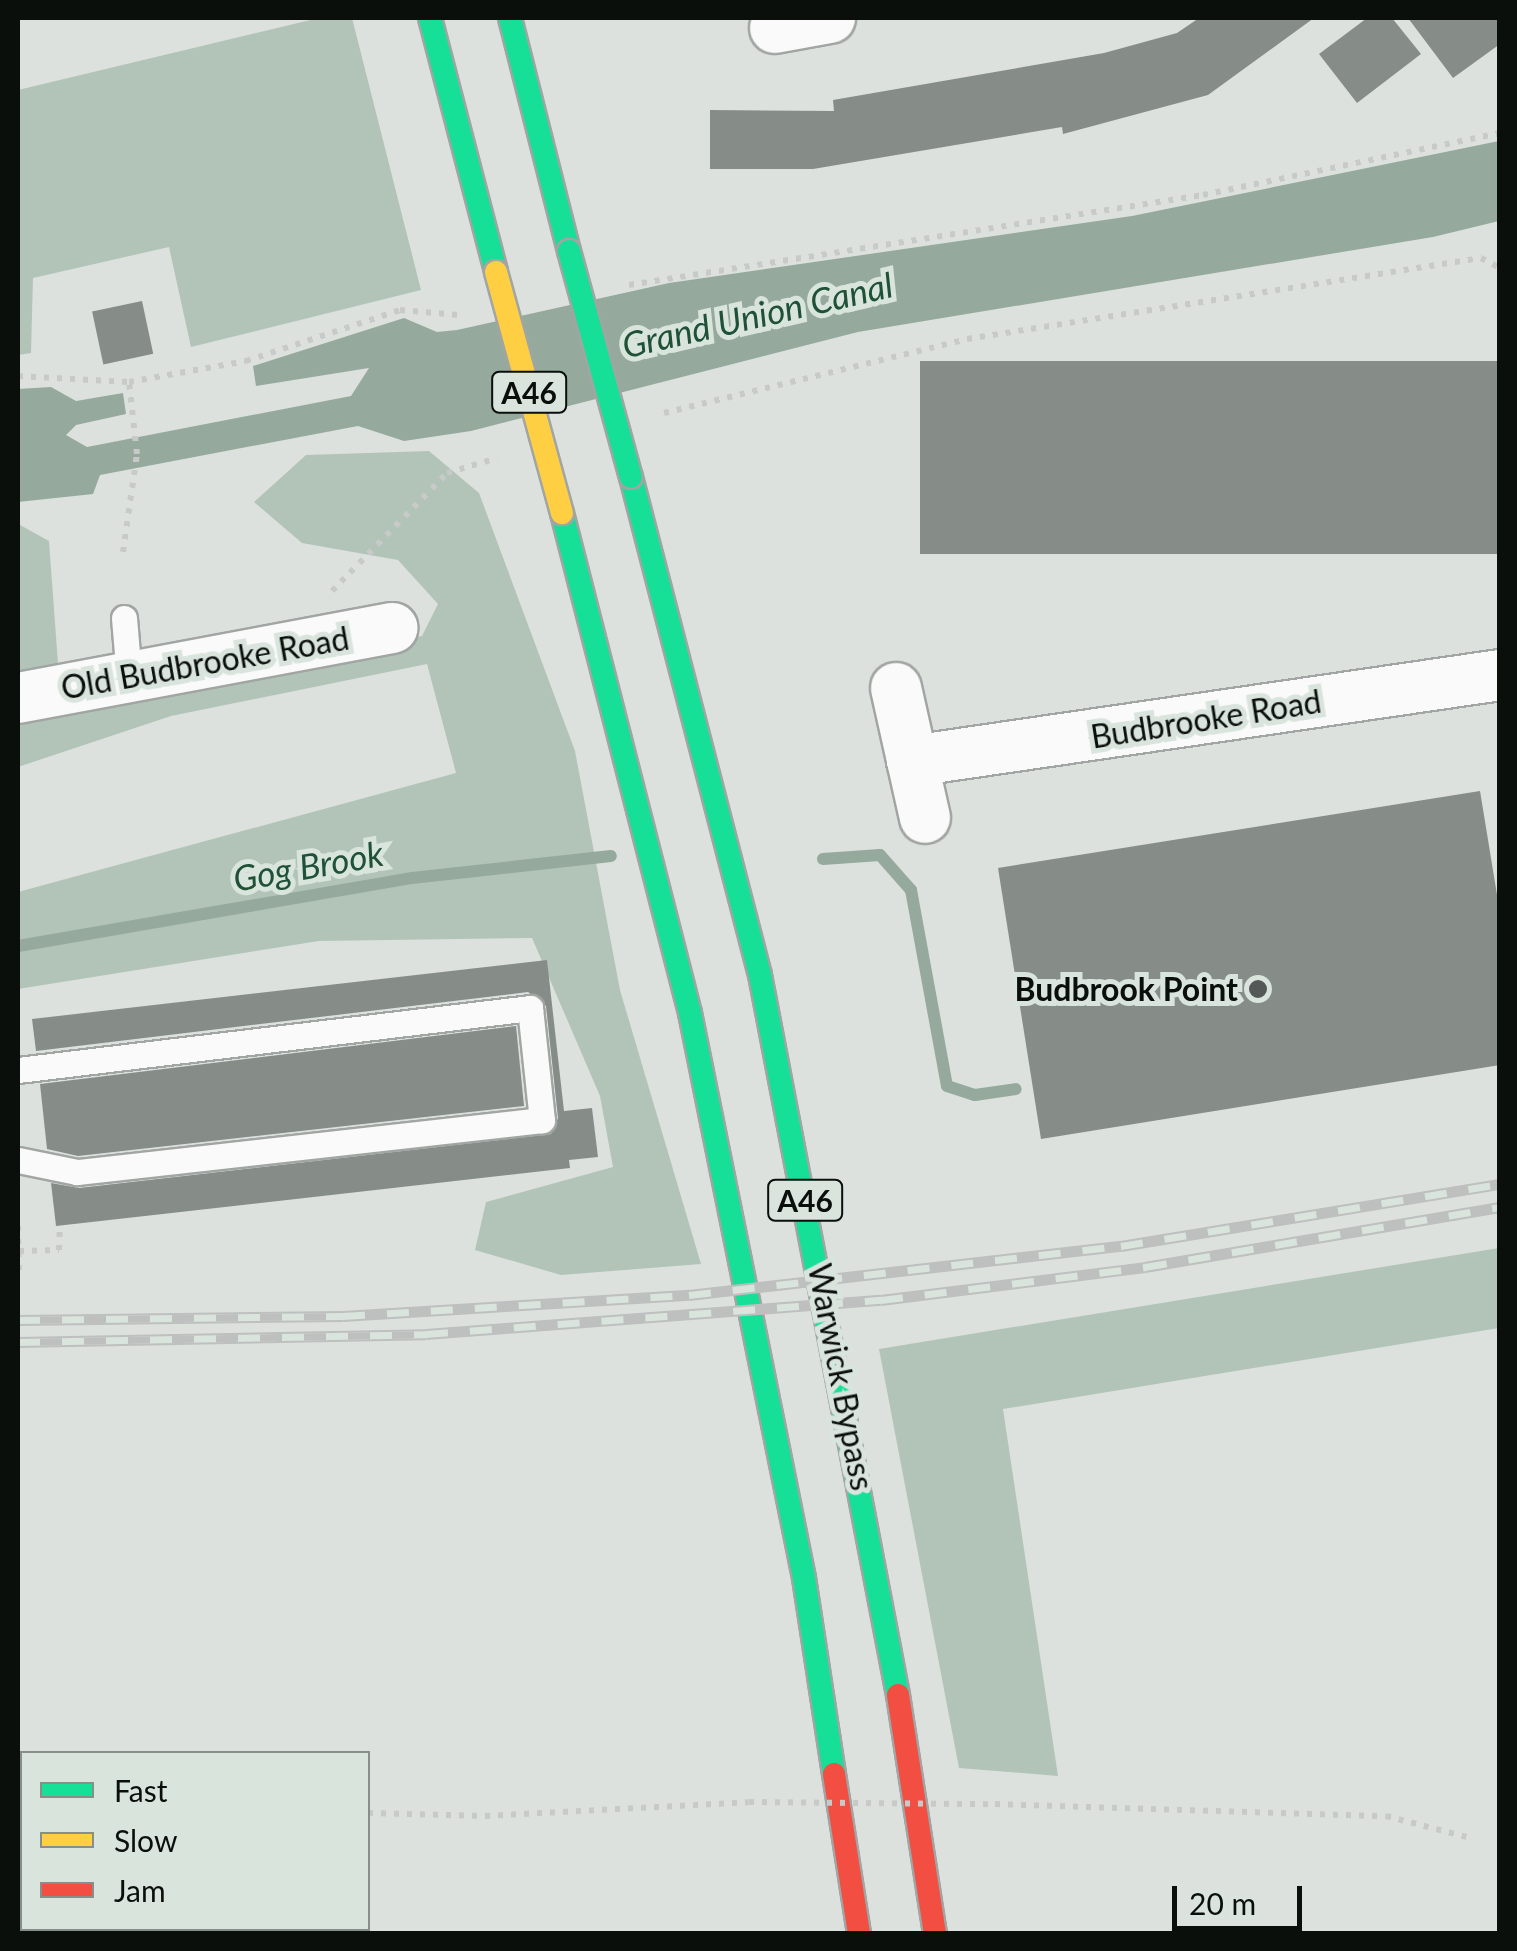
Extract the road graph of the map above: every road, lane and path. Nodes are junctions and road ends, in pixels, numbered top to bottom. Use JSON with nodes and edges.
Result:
{"nodes":[{"id":1,"x":413,"y":18,"type":"edge"},
{"id":2,"x":430,"y":18,"type":"edge"},
{"id":3,"x":510,"y":18,"type":"edge"},
{"id":4,"x":829,"y":18,"type":"edge"},
{"id":5,"x":776,"y":28,"type":"dead end"},
{"id":6,"x":542,"y":37,"type":"dead end"},
{"id":7,"x":1500,"y":133,"type":"edge"},
{"id":8,"x":479,"y":203,"type":"junction"},
{"id":9,"x":559,"y":211,"type":"junction"},
{"id":10,"x":1500,"y":268,"type":"edge"},
{"id":11,"x":607,"y":289,"type":"dead end"},
{"id":12,"x":478,"y":312,"type":"dead end"},
{"id":13,"x":18,"y":376,"type":"edge"},
{"id":14,"x":129,"y":382,"type":"junction"},
{"id":15,"x":642,"y":419,"type":"dead end"},
{"id":16,"x":511,"y":454,"type":"dead end"},
{"id":17,"x":123,"y":552,"type":"dead end"},
{"id":18,"x":330,"y":594,"type":"dead end"},
{"id":19,"x":124,"y":618,"type":"dead end"},
{"id":20,"x":393,"y":628,"type":"dead end"},
{"id":21,"x":1500,"y":675,"type":"edge"},
{"id":22,"x":129,"y":677,"type":"junction"},
{"id":23,"x":896,"y":688,"type":"dead end"},
{"id":24,"x":18,"y":698,"type":"edge"},
{"id":25,"x":912,"y":761,"type":"junction"},
{"id":26,"x":924,"y":818,"type":"dead end"},
{"id":27,"x":18,"y":1070,"type":"edge"},
{"id":28,"x":18,"y":1160,"type":"edge"},
{"id":29,"x":18,"y":1226,"type":"edge"},
{"id":30,"x":60,"y":1226,"type":"dead end"},
{"id":31,"x":18,"y":1247,"type":"edge"},
{"id":32,"x":19,"y":1270,"type":"edge"},
{"id":33,"x":370,"y":1813,"type":"edge"},
{"id":34,"x":1474,"y":1839,"type":"dead end"},
{"id":35,"x":859,"y":1934,"type":"edge"},
{"id":36,"x":935,"y":1934,"type":"edge"}],
"edges":[{"from":1,"to":8,"type":"highway"},
{"from":2,"to":8,"type":"highway","number":"A46"},
{"from":3,"to":9,"type":"highway","number":"A46"},
{"from":4,"to":5,"type":"street"},
{"from":6,"to":9,"type":"highway"},
{"from":7,"to":11,"type":"path"},
{"from":8,"to":35,"type":"highway","number":"A46","bridge":true},
{"from":9,"to":36,"type":"highway","name":"Warwick Bypass","number":"A46","bridge":true},
{"from":10,"to":15,"type":"path"},
{"from":12,"to":14,"type":"path"},
{"from":13,"to":14,"type":"path"},
{"from":14,"to":17,"type":"path"},
{"from":16,"to":18,"type":"path"},
{"from":19,"to":22,"type":"lane"},
{"from":20,"to":22,"type":"street","name":"Old Budbrooke Road"},
{"from":21,"to":25,"type":"street","name":"Budbrooke Road"},
{"from":22,"to":24,"type":"street","name":"Old Budbrooke Road"},
{"from":23,"to":25,"type":"street"},
{"from":25,"to":26,"type":"street"},
{"from":27,"to":28,"type":"lane"},
{"from":29,"to":31,"type":"path"},
{"from":30,"to":31,"type":"path"},
{"from":31,"to":32,"type":"path"},
{"from":33,"to":34,"type":"path","bridge":true}]}
